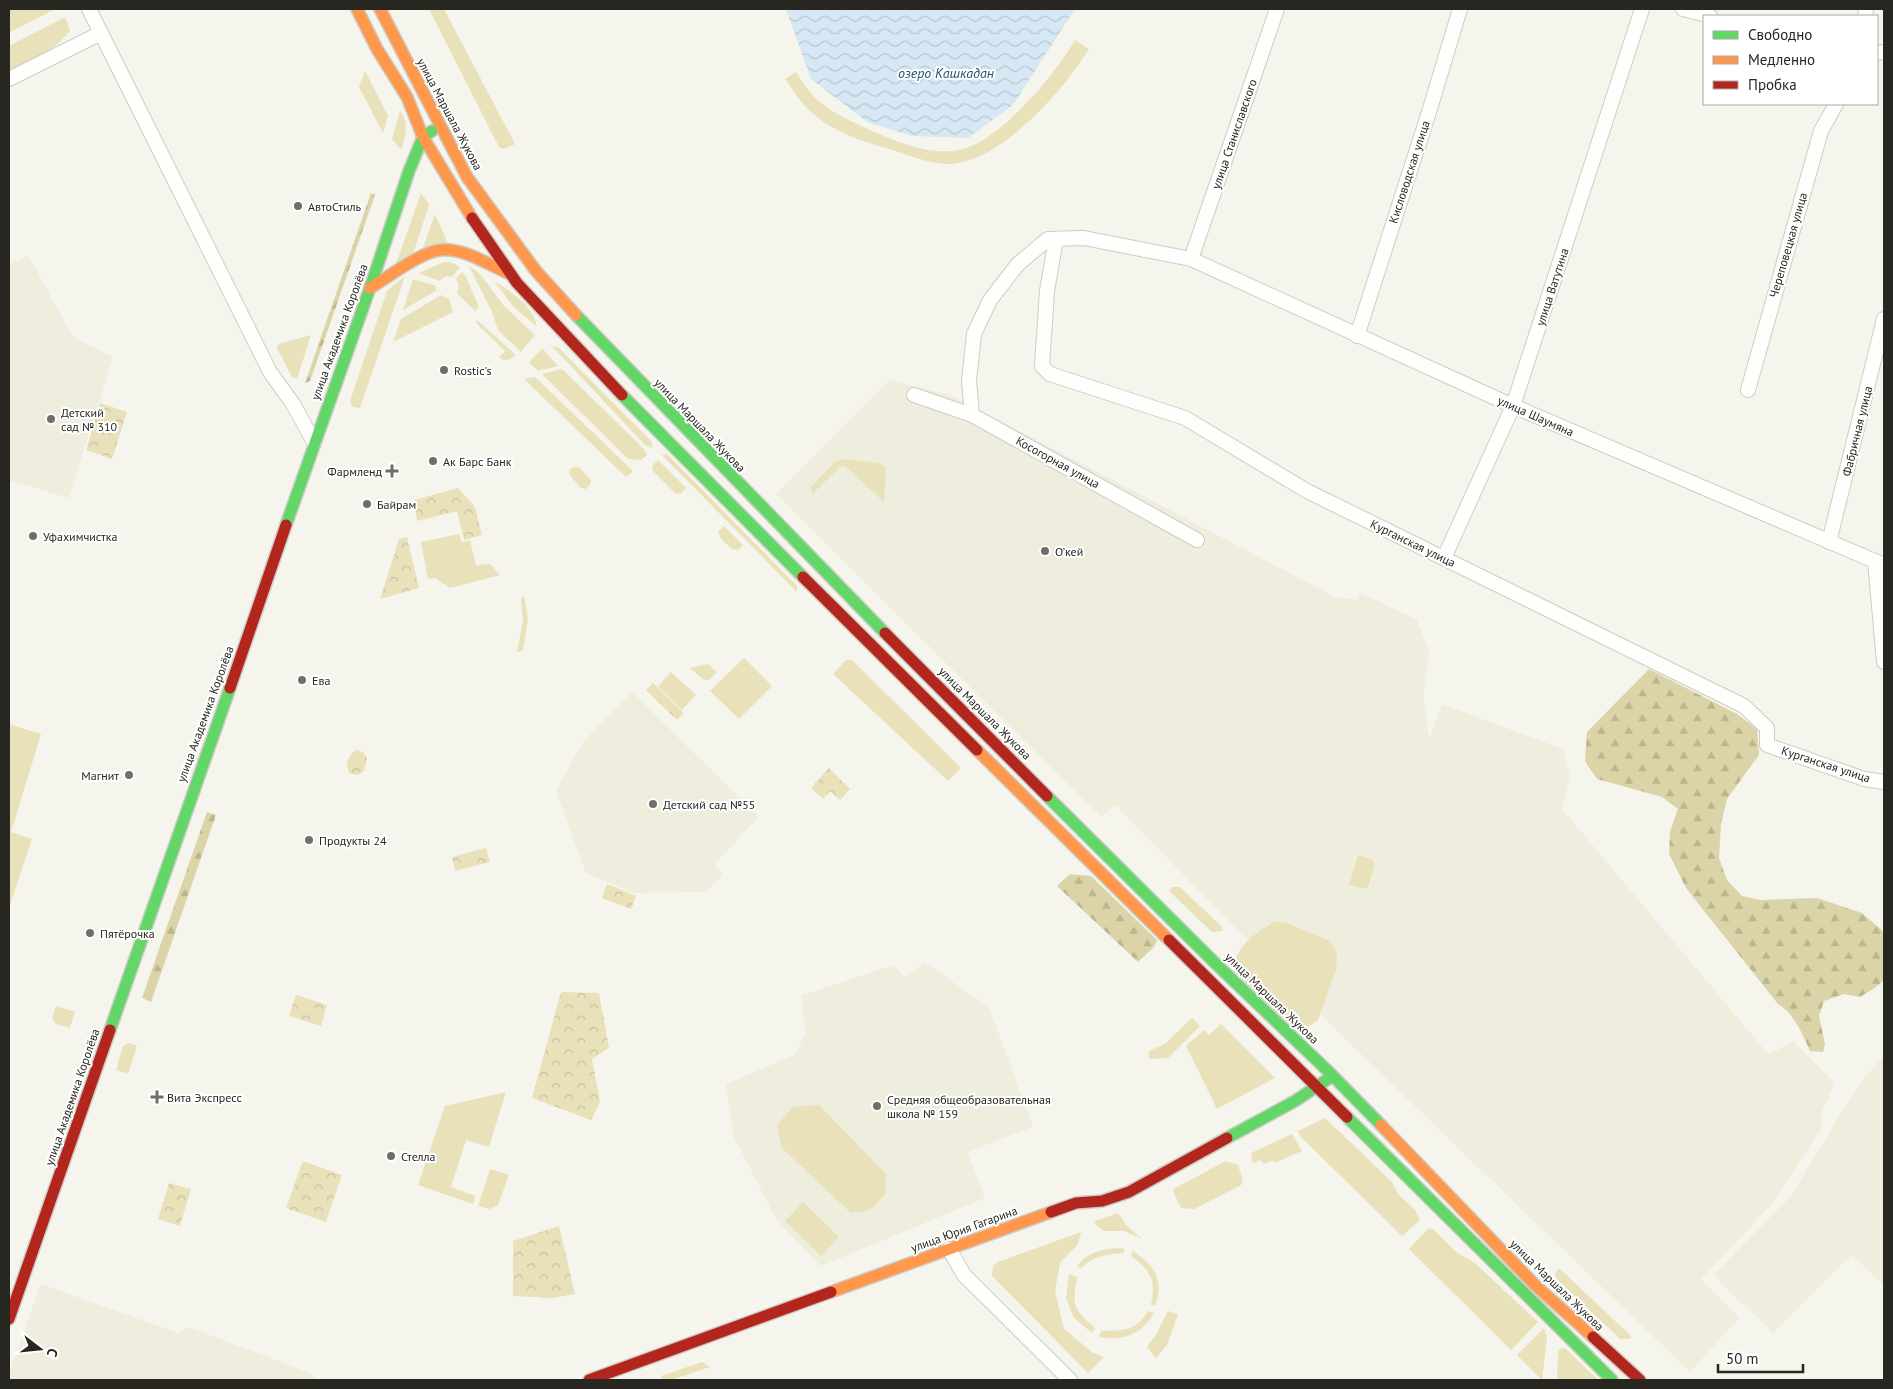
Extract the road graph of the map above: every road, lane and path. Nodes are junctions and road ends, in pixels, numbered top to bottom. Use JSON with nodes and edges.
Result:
{"nodes":[{"id":1,"x":89,"y":9,"type":"edge"},
{"id":2,"x":357,"y":9,"type":"edge"},
{"id":3,"x":380,"y":9,"type":"edge"},
{"id":4,"x":1277,"y":9,"type":"edge"},
{"id":5,"x":1460,"y":9,"type":"edge"},
{"id":6,"x":1642,"y":9,"type":"edge"},
{"id":7,"x":1683,"y":9,"type":"edge"},
{"id":8,"x":1706,"y":15,"type":"edge"},
{"id":9,"x":101,"y":33,"type":"junction"},
{"id":10,"x":9,"y":79,"type":"edge"},
{"id":11,"x":1835,"y":105,"type":"edge"},
{"id":12,"x":440,"y":127,"type":"junction"},
{"id":13,"x":423,"y":137,"type":"junction"},
{"id":14,"x":1052,"y":239,"type":"junction"},
{"id":15,"x":1191,"y":259,"type":"junction"},
{"id":16,"x":510,"y":275,"type":"junction"},
{"id":17,"x":370,"y":288,"type":"junction"},
{"id":18,"x":1884,"y":319,"type":"edge"},
{"id":19,"x":1357,"y":336,"type":"junction"},
{"id":20,"x":1748,"y":390,"type":"dead end"},
{"id":21,"x":914,"y":395,"type":"dead end"},
{"id":22,"x":1513,"y":406,"type":"junction"},
{"id":23,"x":972,"y":415,"type":"junction"},
{"id":24,"x":314,"y":442,"type":"junction"},
{"id":25,"x":1198,"y":540,"type":"dead end"},
{"id":26,"x":1829,"y":542,"type":"junction"},
{"id":27,"x":1444,"y":558,"type":"junction"},
{"id":28,"x":1880,"y":563,"type":"edge"},
{"id":29,"x":1884,"y":662,"type":"edge"},
{"id":30,"x":1884,"y":782,"type":"edge"},
{"id":31,"x":1332,"y":1075,"type":"junction"},
{"id":32,"x":1317,"y":1088,"type":"junction"},
{"id":33,"x":949,"y":1249,"type":"junction"},
{"id":34,"x":9,"y":1319,"type":"edge"},
{"id":35,"x":588,"y":1380,"type":"edge"},
{"id":36,"x":1070,"y":1380,"type":"edge"},
{"id":37,"x":1612,"y":1380,"type":"edge"},
{"id":38,"x":1640,"y":1380,"type":"edge"}],
"edges":[{"from":1,"to":9,"type":"street"},
{"from":2,"to":13,"type":"main road"},
{"from":3,"to":12,"type":"main road","name":"улица Маршала Жукова"},
{"from":4,"to":15,"type":"street","name":"улица Станиславского"},
{"from":5,"to":19,"type":"street","name":"Кисловодская улица"},
{"from":6,"to":22,"type":"street","name":"улица Ватутина"},
{"from":7,"to":8,"type":"street"},
{"from":9,"to":10,"type":"street"},
{"from":9,"to":24,"type":"street"},
{"from":11,"to":20,"type":"street","name":"Череповецкая улица"},
{"from":12,"to":13,"type":"main road"},
{"from":12,"to":31,"type":"main road","name":"улица Маршала Жукова"},
{"from":13,"to":16,"type":"main road"},
{"from":13,"to":17,"type":"main road","name":"улица Академика Королёва"},
{"from":14,"to":15,"type":"street","name":"улица Шаумяна"},
{"from":14,"to":23,"type":"street"},
{"from":14,"to":27,"type":"street","name":"Курганская улица"},
{"from":15,"to":19,"type":"street","name":"улица Шаумяна"},
{"from":16,"to":17,"type":"main road"},
{"from":16,"to":32,"type":"main road"},
{"from":17,"to":24,"type":"main road","name":"улица Академика Королёва"},
{"from":18,"to":26,"type":"street","name":"Фабричная улица"},
{"from":19,"to":22,"type":"street","name":"улица Шаумяна"},
{"from":21,"to":23,"type":"street","name":"Косогорная улица"},
{"from":22,"to":26,"type":"street","name":"улица Шаумяна"},
{"from":22,"to":27,"type":"street","name":"улица Ватутина"},
{"from":23,"to":25,"type":"street","name":"Косогорная улица"},
{"from":24,"to":34,"type":"main road","name":"улица Академика Королёва"},
{"from":26,"to":28,"type":"street","name":"улица Шаумяна"},
{"from":27,"to":30,"type":"street","name":"Курганская улица"},
{"from":28,"to":29,"type":"street"},
{"from":31,"to":32,"type":"main road","name":"улица Юрия Гагарина"},
{"from":31,"to":38,"type":"main road","name":"улица Маршала Жукова"},
{"from":32,"to":33,"type":"main road","name":"улица Юрия Гагарина"},
{"from":32,"to":37,"type":"main road"},
{"from":33,"to":35,"type":"main road","name":"улица Юрия Гагарина"},
{"from":33,"to":36,"type":"street"}]}
